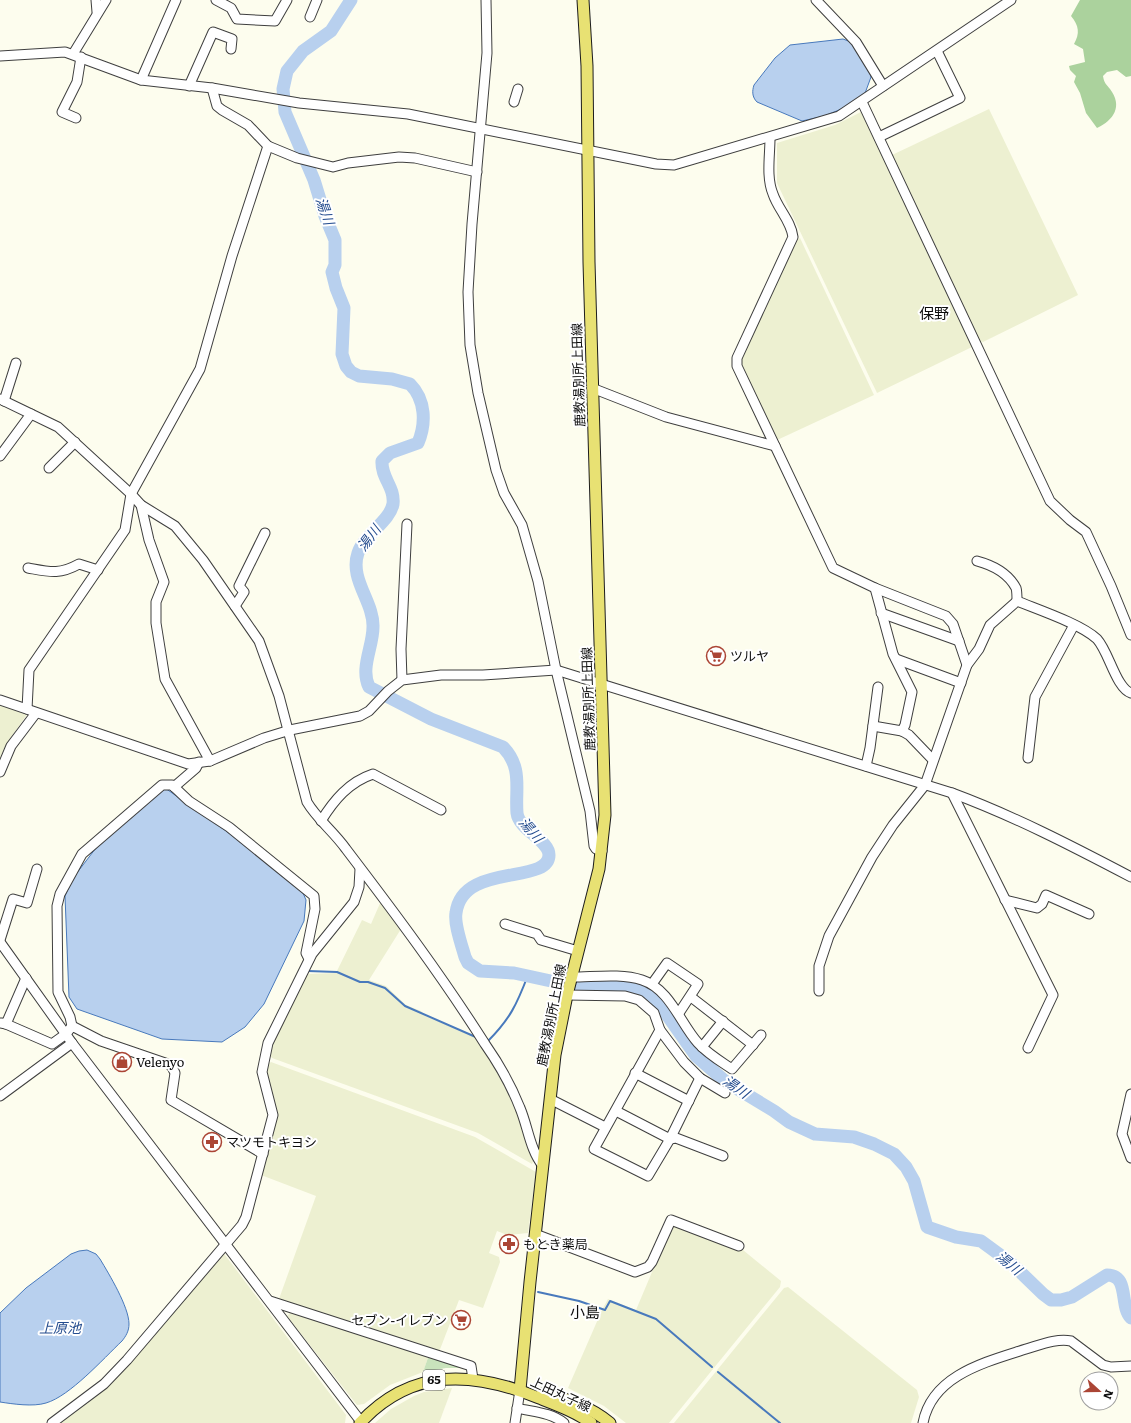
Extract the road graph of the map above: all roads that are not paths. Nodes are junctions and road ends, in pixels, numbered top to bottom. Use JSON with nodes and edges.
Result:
{"nodes":[{"id":1,"x":96,"y":0,"type":"edge"},
{"id":2,"x":106,"y":0,"type":"edge"},
{"id":3,"x":176,"y":0,"type":"edge"},
{"id":4,"x":216,"y":0,"type":"edge"},
{"id":5,"x":287,"y":0,"type":"edge"},
{"id":6,"x":317,"y":0,"type":"edge"},
{"id":7,"x":486,"y":0,"type":"edge"},
{"id":8,"x":583,"y":0,"type":"edge"},
{"id":9,"x":816,"y":0,"type":"edge"},
{"id":10,"x":1011,"y":0,"type":"edge"},
{"id":11,"x":233,"y":4,"type":"edge"},
{"id":12,"x":98,"y":12,"type":"junction"},
{"id":13,"x":310,"y":17,"type":"dead end"},
{"id":14,"x":231,"y":49,"type":"dead end"},
{"id":15,"x":937,"y":51,"type":"junction"},
{"id":16,"x":0,"y":56,"type":"edge"},
{"id":17,"x":77,"y":56,"type":"junction"},
{"id":18,"x":141,"y":80,"type":"junction"},
{"id":19,"x":189,"y":86,"type":"junction"},
{"id":20,"x":883,"y":86,"type":"junction"},
{"id":21,"x":212,"y":88,"type":"junction"},
{"id":22,"x":518,"y":89,"type":"dead end"},
{"id":23,"x":514,"y":102,"type":"dead end"},
{"id":24,"x":862,"y":102,"type":"junction"},
{"id":25,"x":76,"y":118,"type":"dead end"},
{"id":26,"x":480,"y":130,"type":"junction"},
{"id":27,"x":879,"y":136,"type":"junction"},
{"id":28,"x":770,"y":138,"type":"junction"},
{"id":29,"x":268,"y":146,"type":"junction"},
{"id":30,"x":588,"y":151,"type":"junction"},
{"id":31,"x":477,"y":172,"type":"junction"},
{"id":32,"x":16,"y":362,"type":"dead end"},
{"id":33,"x":592,"y":388,"type":"junction"},
{"id":34,"x":2,"y":400,"type":"edge"},
{"id":35,"x":31,"y":414,"type":"junction"},
{"id":36,"x":75,"y":442,"type":"junction"},
{"id":37,"x":775,"y":446,"type":"junction"},
{"id":38,"x":0,"y":456,"type":"edge"},
{"id":39,"x":50,"y":468,"type":"dead end"},
{"id":40,"x":131,"y":494,"type":"junction"},
{"id":41,"x":141,"y":505,"type":"junction"},
{"id":42,"x":407,"y":524,"type":"dead end"},
{"id":43,"x":265,"y":533,"type":"dead end"},
{"id":44,"x":977,"y":561,"type":"dead end"},
{"id":45,"x":28,"y":568,"type":"dead end"},
{"id":46,"x":98,"y":570,"type":"junction"},
{"id":47,"x":875,"y":588,"type":"junction"},
{"id":48,"x":1017,"y":601,"type":"junction"},
{"id":49,"x":235,"y":606,"type":"junction"},
{"id":50,"x":881,"y":613,"type":"junction"},
{"id":51,"x":1074,"y":625,"type":"junction"},
{"id":52,"x":1131,"y":635,"type":"edge"},
{"id":53,"x":959,"y":641,"type":"junction"},
{"id":54,"x":896,"y":659,"type":"junction"},
{"id":55,"x":967,"y":665,"type":"junction"},
{"id":56,"x":556,"y":670,"type":"junction"},
{"id":57,"x":402,"y":680,"type":"junction"},
{"id":58,"x":961,"y":683,"type":"junction"},
{"id":59,"x":602,"y":684,"type":"junction"},
{"id":60,"x":878,"y":687,"type":"dead end"},
{"id":61,"x":1131,"y":693,"type":"edge"},
{"id":62,"x":0,"y":700,"type":"edge"},
{"id":63,"x":32,"y":711,"type":"junction"},
{"id":64,"x":873,"y":726,"type":"junction"},
{"id":65,"x":290,"y":730,"type":"junction"},
{"id":66,"x":902,"y":731,"type":"junction"},
{"id":67,"x":1028,"y":758,"type":"dead end"},
{"id":68,"x":933,"y":760,"type":"junction"},
{"id":69,"x":210,"y":761,"type":"junction"},
{"id":70,"x":199,"y":762,"type":"junction"},
{"id":71,"x":866,"y":766,"type":"junction"},
{"id":72,"x":0,"y":772,"type":"edge"},
{"id":73,"x":925,"y":785,"type":"junction"},
{"id":74,"x":174,"y":786,"type":"junction"},
{"id":75,"x":952,"y":793,"type":"junction"},
{"id":76,"x":441,"y":810,"type":"dead end"},
{"id":77,"x":321,"y":820,"type":"junction"},
{"id":78,"x":602,"y":851,"type":"junction"},
{"id":79,"x":37,"y":869,"type":"dead end"},
{"id":80,"x":360,"y":869,"type":"junction"},
{"id":81,"x":1131,"y":877,"type":"edge"},
{"id":82,"x":1006,"y":900,"type":"junction"},
{"id":83,"x":1090,"y":914,"type":"dead end"},
{"id":84,"x":505,"y":924,"type":"dead end"},
{"id":85,"x":0,"y":941,"type":"edge"},
{"id":86,"x":578,"y":951,"type":"junction"},
{"id":87,"x":309,"y":959,"type":"junction"},
{"id":88,"x":26,"y":978,"type":"junction"},
{"id":89,"x":572,"y":978,"type":"junction"},
{"id":90,"x":652,"y":984,"type":"junction"},
{"id":91,"x":819,"y":991,"type":"dead end"},
{"id":92,"x":568,"y":993,"type":"junction"},
{"id":93,"x":691,"y":997,"type":"junction"},
{"id":94,"x":679,"y":1013,"type":"junction"},
{"id":95,"x":723,"y":1021,"type":"junction"},
{"id":96,"x":3,"y":1023,"type":"edge"},
{"id":97,"x":72,"y":1026,"type":"junction"},
{"id":98,"x":660,"y":1030,"type":"junction"},
{"id":99,"x":66,"y":1034,"type":"junction"},
{"id":100,"x":761,"y":1036,"type":"dead end"},
{"id":101,"x":72,"y":1043,"type":"junction"},
{"id":102,"x":752,"y":1045,"type":"junction"},
{"id":103,"x":702,"y":1047,"type":"junction"},
{"id":104,"x":1028,"y":1048,"type":"dead end"},
{"id":105,"x":635,"y":1073,"type":"junction"},
{"id":106,"x":700,"y":1078,"type":"junction"},
{"id":107,"x":725,"y":1093,"type":"dead end"},
{"id":108,"x":0,"y":1096,"type":"edge"},
{"id":109,"x":1130,"y":1097,"type":"edge"},
{"id":110,"x":550,"y":1099,"type":"junction"},
{"id":111,"x":689,"y":1101,"type":"junction"},
{"id":112,"x":616,"y":1111,"type":"junction"},
{"id":113,"x":606,"y":1127,"type":"junction"},
{"id":114,"x":670,"y":1139,"type":"junction"},
{"id":115,"x":263,"y":1154,"type":"junction"},
{"id":116,"x":723,"y":1156,"type":"dead end"},
{"id":117,"x":1131,"y":1158,"type":"edge"},
{"id":118,"x":543,"y":1166,"type":"junction"},
{"id":119,"x":535,"y":1234,"type":"junction"},
{"id":120,"x":224,"y":1244,"type":"junction"},
{"id":121,"x":739,"y":1246,"type":"dead end"},
{"id":122,"x":270,"y":1301,"type":"junction"},
{"id":123,"x":1131,"y":1366,"type":"edge"},
{"id":124,"x":473,"y":1379,"type":"junction"},
{"id":125,"x":520,"y":1390,"type":"junction"},
{"id":126,"x":517,"y":1408,"type":"junction"},
{"id":127,"x":52,"y":1423,"type":"edge"},
{"id":128,"x":361,"y":1423,"type":"edge"},
{"id":129,"x":515,"y":1423,"type":"edge"},
{"id":130,"x":564,"y":1423,"type":"edge"},
{"id":131,"x":591,"y":1423,"type":"edge"},
{"id":132,"x":610,"y":1423,"type":"edge"},
{"id":133,"x":922,"y":1423,"type":"edge"}],
"edges":[{"from":1,"to":12,"type":"street"},
{"from":2,"to":12,"type":"street"},
{"from":3,"to":18,"type":"street"},
{"from":4,"to":11,"type":"street"},
{"from":5,"to":11,"type":"street"},
{"from":6,"to":13,"type":"street"},
{"from":7,"to":26,"type":"street"},
{"from":8,"to":30,"type":"main road","name":"鹿教湯別所上田線"},
{"from":9,"to":20,"type":"street"},
{"from":10,"to":15,"type":"street"},
{"from":12,"to":17,"type":"street"},
{"from":14,"to":19,"type":"street"},
{"from":15,"to":20,"type":"street"},
{"from":15,"to":27,"type":"street"},
{"from":16,"to":17,"type":"street"},
{"from":17,"to":18,"type":"street"},
{"from":17,"to":25,"type":"street"},
{"from":18,"to":19,"type":"street"},
{"from":19,"to":21,"type":"street"},
{"from":20,"to":24,"type":"street"},
{"from":21,"to":26,"type":"street"},
{"from":21,"to":29,"type":"street"},
{"from":22,"to":23,"type":"street"},
{"from":24,"to":27,"type":"street"},
{"from":24,"to":28,"type":"street"},
{"from":26,"to":30,"type":"street"},
{"from":26,"to":31,"type":"street"},
{"from":27,"to":52,"type":"street"},
{"from":28,"to":30,"type":"street"},
{"from":28,"to":37,"type":"street"},
{"from":29,"to":31,"type":"street"},
{"from":29,"to":40,"type":"street"},
{"from":30,"to":33,"type":"main road","name":"鹿教湯別所上田線"},
{"from":31,"to":56,"type":"street"},
{"from":32,"to":34,"type":"street"},
{"from":33,"to":37,"type":"street"},
{"from":33,"to":59,"type":"main road","name":"鹿教湯別所上田線"},
{"from":34,"to":35,"type":"street"},
{"from":35,"to":36,"type":"street"},
{"from":35,"to":38,"type":"street"},
{"from":36,"to":39,"type":"street"},
{"from":36,"to":40,"type":"street"},
{"from":37,"to":47,"type":"street"},
{"from":40,"to":41,"type":"street"},
{"from":40,"to":46,"type":"street"},
{"from":41,"to":49,"type":"street"},
{"from":41,"to":69,"type":"street"},
{"from":42,"to":57,"type":"street"},
{"from":43,"to":49,"type":"street"},
{"from":44,"to":48,"type":"street"},
{"from":45,"to":46,"type":"street"},
{"from":46,"to":63,"type":"street"},
{"from":47,"to":50,"type":"street"},
{"from":47,"to":53,"type":"street"},
{"from":48,"to":51,"type":"street"},
{"from":48,"to":55,"type":"street"},
{"from":49,"to":65,"type":"street"},
{"from":50,"to":53,"type":"street"},
{"from":50,"to":54,"type":"street"},
{"from":51,"to":61,"type":"street"},
{"from":51,"to":67,"type":"street"},
{"from":53,"to":55,"type":"street"},
{"from":54,"to":58,"type":"street"},
{"from":54,"to":66,"type":"street"},
{"from":55,"to":58,"type":"street"},
{"from":56,"to":57,"type":"street"},
{"from":56,"to":59,"type":"street"},
{"from":56,"to":78,"type":"street"},
{"from":57,"to":65,"type":"street"},
{"from":58,"to":68,"type":"street"},
{"from":59,"to":71,"type":"street"},
{"from":59,"to":78,"type":"main road","name":"鹿教湯別所上田線"},
{"from":60,"to":64,"type":"street"},
{"from":62,"to":63,"type":"street"},
{"from":63,"to":70,"type":"street"},
{"from":63,"to":72,"type":"street"},
{"from":64,"to":66,"type":"street"},
{"from":64,"to":71,"type":"street"},
{"from":65,"to":69,"type":"street"},
{"from":65,"to":77,"type":"street"},
{"from":66,"to":68,"type":"street"},
{"from":68,"to":73,"type":"street"},
{"from":69,"to":70,"type":"street"},
{"from":70,"to":74,"type":"street"},
{"from":71,"to":73,"type":"street"},
{"from":73,"to":75,"type":"street"},
{"from":73,"to":91,"type":"street"},
{"from":74,"to":87,"type":"street"},
{"from":74,"to":97,"type":"street"},
{"from":75,"to":81,"type":"street"},
{"from":75,"to":82,"type":"street"},
{"from":76,"to":77,"type":"street"},
{"from":77,"to":80,"type":"street"},
{"from":78,"to":86,"type":"main road","name":"鹿教湯別所上田線"},
{"from":79,"to":85,"type":"street"},
{"from":80,"to":87,"type":"street"},
{"from":80,"to":118,"type":"street"},
{"from":82,"to":83,"type":"street"},
{"from":82,"to":104,"type":"street"},
{"from":84,"to":86,"type":"street"},
{"from":85,"to":88,"type":"street"},
{"from":86,"to":89,"type":"main road","name":"鹿教湯別所上田線"},
{"from":87,"to":115,"type":"street"},
{"from":88,"to":96,"type":"street"},
{"from":88,"to":99,"type":"street"},
{"from":89,"to":90,"type":"street"},
{"from":89,"to":92,"type":"main road","name":"鹿教湯別所上田線"},
{"from":90,"to":93,"type":"street"},
{"from":90,"to":94,"type":"street"},
{"from":92,"to":98,"type":"street"},
{"from":92,"to":110,"type":"main road","name":"鹿教湯別所上田線"},
{"from":93,"to":94,"type":"street"},
{"from":93,"to":95,"type":"street"},
{"from":94,"to":103,"type":"street"},
{"from":95,"to":102,"type":"street"},
{"from":95,"to":103,"type":"street"},
{"from":96,"to":99,"type":"street"},
{"from":97,"to":99,"type":"street"},
{"from":97,"to":115,"type":"street"},
{"from":98,"to":105,"type":"street"},
{"from":98,"to":106,"type":"street"},
{"from":99,"to":101,"type":"street"},
{"from":100,"to":102,"type":"street"},
{"from":101,"to":108,"type":"street"},
{"from":101,"to":120,"type":"street"},
{"from":102,"to":103,"type":"street"},
{"from":105,"to":111,"type":"street"},
{"from":105,"to":112,"type":"street"},
{"from":106,"to":107,"type":"street"},
{"from":106,"to":111,"type":"street"},
{"from":109,"to":117,"type":"street"},
{"from":110,"to":113,"type":"street"},
{"from":110,"to":118,"type":"main road","name":"鹿教湯別所上田線"},
{"from":111,"to":114,"type":"street"},
{"from":112,"to":113,"type":"street"},
{"from":112,"to":114,"type":"street"},
{"from":113,"to":114,"type":"street"},
{"from":114,"to":116,"type":"street"},
{"from":115,"to":120,"type":"street"},
{"from":118,"to":119,"type":"main road","name":"鹿教湯別所上田線"},
{"from":119,"to":121,"type":"street"},
{"from":119,"to":125,"type":"main road","name":"鹿教湯別所上田線"},
{"from":120,"to":122,"type":"street"},
{"from":120,"to":127,"type":"street"},
{"from":122,"to":124,"type":"street"},
{"from":122,"to":128,"type":"street"},
{"from":123,"to":133,"type":"street"},
{"from":124,"to":125,"type":"main road","name":"上田丸子線","number":"65"},
{"from":124,"to":128,"type":"main road","name":"上田丸子線","number":"65"},
{"from":125,"to":126,"type":"street"},
{"from":125,"to":131,"type":"main road","name":"上田丸子線","number":"65"},
{"from":125,"to":132,"type":"main road","name":"上田丸子線","number":"65"},
{"from":126,"to":129,"type":"street"},
{"from":126,"to":130,"type":"street"}]}
